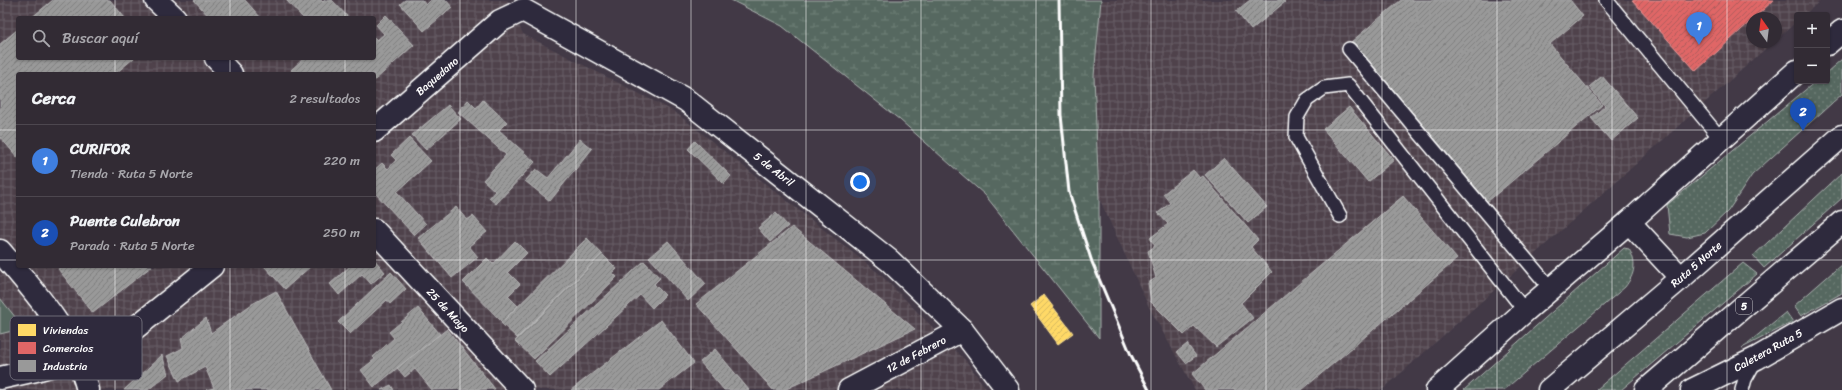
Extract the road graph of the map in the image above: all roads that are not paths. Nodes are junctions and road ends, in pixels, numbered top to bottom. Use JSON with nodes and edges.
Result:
{"nodes":[{"id":1,"x":156,"y":0,"type":"edge"},
{"id":2,"x":1606,"y":0,"type":"edge"},
{"id":3,"x":173,"y":16,"type":"edge"},
{"id":4,"x":500,"y":21,"type":"joint"},
{"id":5,"x":1842,"y":31,"type":"edge"},
{"id":6,"x":1830,"y":41,"type":"edge"},
{"id":7,"x":1349,"y":49,"type":"dead end"},
{"id":8,"x":218,"y":60,"type":"edge"},
{"id":9,"x":229,"y":72,"type":"edge"},
{"id":10,"x":1794,"y":74,"type":"edge"},
{"id":11,"x":376,"y":129,"type":"edge"},
{"id":12,"x":1842,"y":136,"type":"edge"},
{"id":13,"x":1721,"y":139,"type":"junction"},
{"id":14,"x":1340,"y":216,"type":"dead end"},
{"id":15,"x":1629,"y":222,"type":"junction"},
{"id":16,"x":1842,"y":222,"type":"edge"},
{"id":17,"x":376,"y":232,"type":"edge"},
{"id":18,"x":0,"y":251,"type":"edge"},
{"id":19,"x":210,"y":268,"type":"edge"},
{"id":20,"x":1681,"y":278,"type":"junction"},
{"id":21,"x":1551,"y":289,"type":"junction"},
{"id":22,"x":1842,"y":309,"type":"edge"},
{"id":23,"x":1525,"y":311,"type":"junction"},
{"id":24,"x":53,"y":316,"type":"edge"},
{"id":25,"x":142,"y":322,"type":"edge"},
{"id":26,"x":962,"y":330,"type":"junction"},
{"id":27,"x":1757,"y":358,"type":"junction"},
{"id":28,"x":10,"y":376,"type":"edge"},
{"id":29,"x":0,"y":378,"type":"edge"},
{"id":30,"x":85,"y":380,"type":"edge"},
{"id":31,"x":88,"y":390,"type":"edge"},
{"id":32,"x":522,"y":390,"type":"edge"},
{"id":33,"x":849,"y":390,"type":"edge"},
{"id":34,"x":1008,"y":390,"type":"edge"},
{"id":35,"x":1437,"y":390,"type":"edge"},
{"id":36,"x":1548,"y":390,"type":"edge"},
{"id":37,"x":1646,"y":390,"type":"edge"},
{"id":38,"x":1695,"y":390,"type":"edge"},
{"id":39,"x":1742,"y":390,"type":"edge"}],
"edges":[{"from":1,"to":3,"type":"main road"},
{"from":2,"to":13,"type":"lane"},
{"from":4,"to":11,"type":"main road","name":"Baquedano"},
{"from":4,"to":26,"type":"main road","name":"5 de Abril"},
{"from":5,"to":6,"type":"main road"},
{"from":7,"to":21,"type":"lane"},
{"from":8,"to":9,"type":"main road"},
{"from":10,"to":13,"type":"main road"},
{"from":12,"to":20,"type":"main road","name":"Ruta 5 Norte"},
{"from":13,"to":15,"type":"main road"},
{"from":14,"to":23,"type":"lane"},
{"from":15,"to":20,"type":"main road"},
{"from":15,"to":21,"type":"main road"},
{"from":16,"to":37,"type":"main road","number":"5"},
{"from":17,"to":32,"type":"main road","name":"25 de Mayo"},
{"from":18,"to":24,"type":"main road"},
{"from":19,"to":25,"type":"main road"},
{"from":20,"to":36,"type":"main road","name":"Ruta 5 Norte"},
{"from":21,"to":23,"type":"main road"},
{"from":22,"to":27,"type":"main road","name":"Caletera Ruta 5"},
{"from":23,"to":35,"type":"main road"},
{"from":26,"to":33,"type":"main road","name":"12 de Febrero"},
{"from":26,"to":34,"type":"main road","name":"5 de Abril"},
{"from":27,"to":38,"type":"main road","name":"Caletera Ruta 5"},
{"from":27,"to":39,"type":"lane"},
{"from":28,"to":29,"type":"main road"},
{"from":30,"to":31,"type":"main road"}]}
